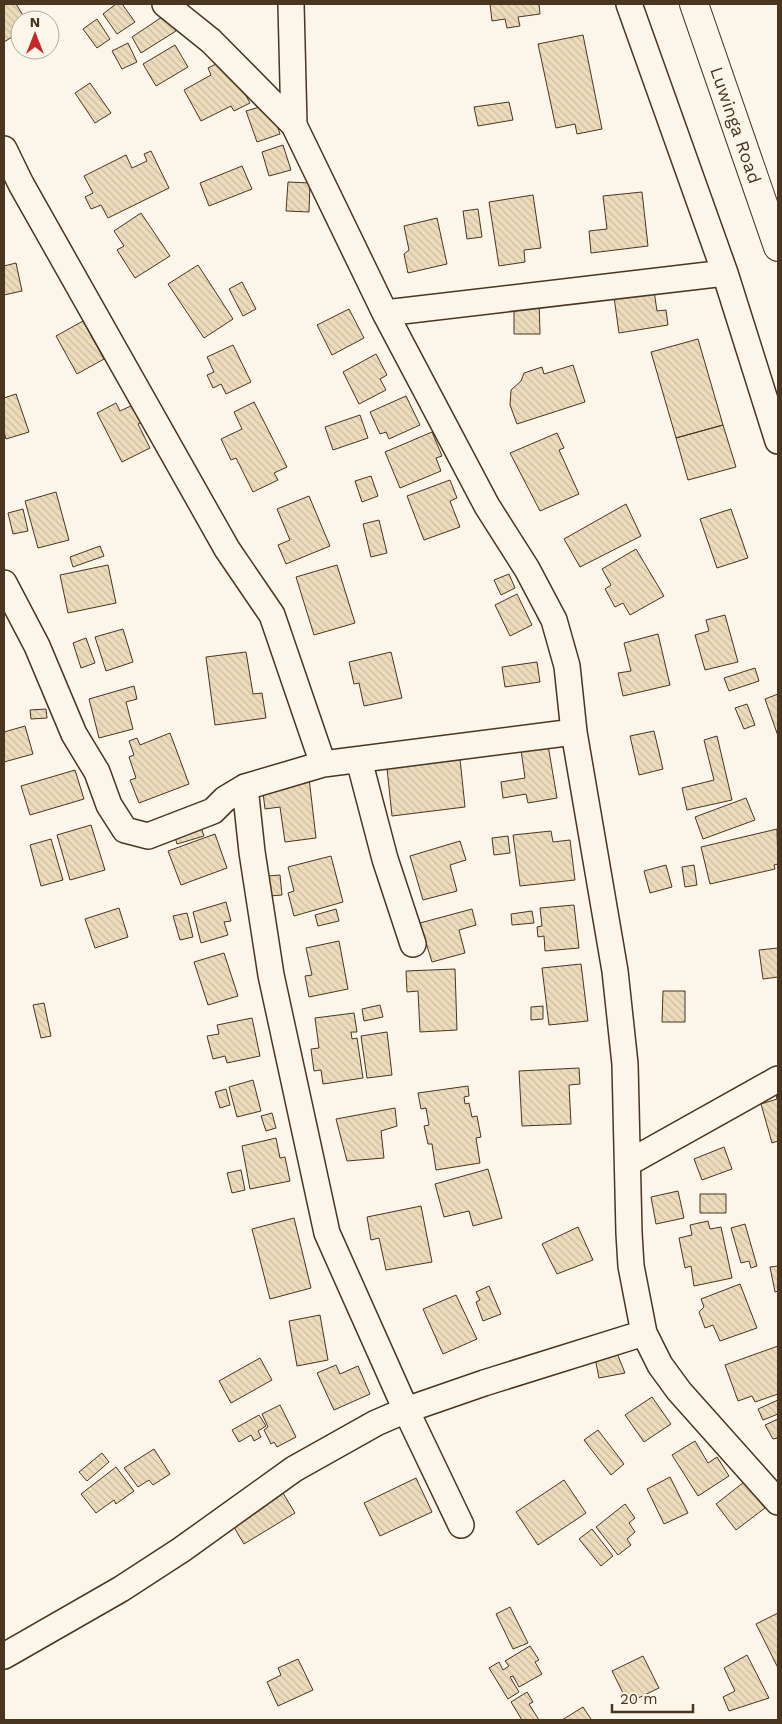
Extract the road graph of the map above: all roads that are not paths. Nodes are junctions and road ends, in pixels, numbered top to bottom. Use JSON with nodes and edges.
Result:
{"nodes":[{"id":1,"x":165,"y":4,"type":"edge"},
{"id":2,"x":291,"y":4,"type":"edge"},
{"id":3,"x":629,"y":4,"type":"edge"},
{"id":4,"x":694,"y":4,"type":"edge"},
{"id":5,"x":294,"y":125,"type":"junction"},
{"id":6,"x":4,"y":148,"type":"edge"},
{"id":7,"x":12,"y":190,"type":"edge"},
{"id":8,"x":778,"y":247,"type":"edge"},
{"id":9,"x":725,"y":274,"type":"junction"},
{"id":10,"x":385,"y":313,"type":"junction"},
{"id":11,"x":778,"y":441,"type":"edge"},
{"id":12,"x":4,"y":583,"type":"edge"},
{"id":13,"x":574,"y":732,"type":"junction"},
{"id":14,"x":358,"y":760,"type":"junction"},
{"id":15,"x":322,"y":764,"type":"junction"},
{"id":16,"x":246,"y":786,"type":"junction"},
{"id":17,"x":413,"y":944,"type":"dead end"},
{"id":18,"x":778,"y":1079,"type":"edge"},
{"id":19,"x":628,"y":1163,"type":"junction"},
{"id":20,"x":644,"y":1333,"type":"junction"},
{"id":21,"x":406,"y":1410,"type":"junction"},
{"id":22,"x":778,"y":1502,"type":"edge"},
{"id":23,"x":461,"y":1525,"type":"dead end"},
{"id":24,"x":4,"y":1656,"type":"edge"}],
"edges":[{"from":1,"to":5,"type":"street"},
{"from":2,"to":5,"type":"street"},
{"from":3,"to":9,"type":"street"},
{"from":4,"to":8,"type":"highway","name":"Luwinga Road"},
{"from":5,"to":10,"type":"street"},
{"from":6,"to":7,"type":"street"},
{"from":7,"to":15,"type":"street"},
{"from":9,"to":10,"type":"street"},
{"from":9,"to":11,"type":"street"},
{"from":10,"to":13,"type":"street"},
{"from":12,"to":16,"type":"street"},
{"from":13,"to":14,"type":"street"},
{"from":13,"to":19,"type":"street"},
{"from":14,"to":15,"type":"street"},
{"from":14,"to":17,"type":"street"},
{"from":15,"to":16,"type":"street"},
{"from":16,"to":21,"type":"street"},
{"from":18,"to":19,"type":"street"},
{"from":19,"to":20,"type":"street"},
{"from":20,"to":21,"type":"street"},
{"from":20,"to":22,"type":"street"},
{"from":21,"to":23,"type":"street"},
{"from":21,"to":24,"type":"street"}]}
